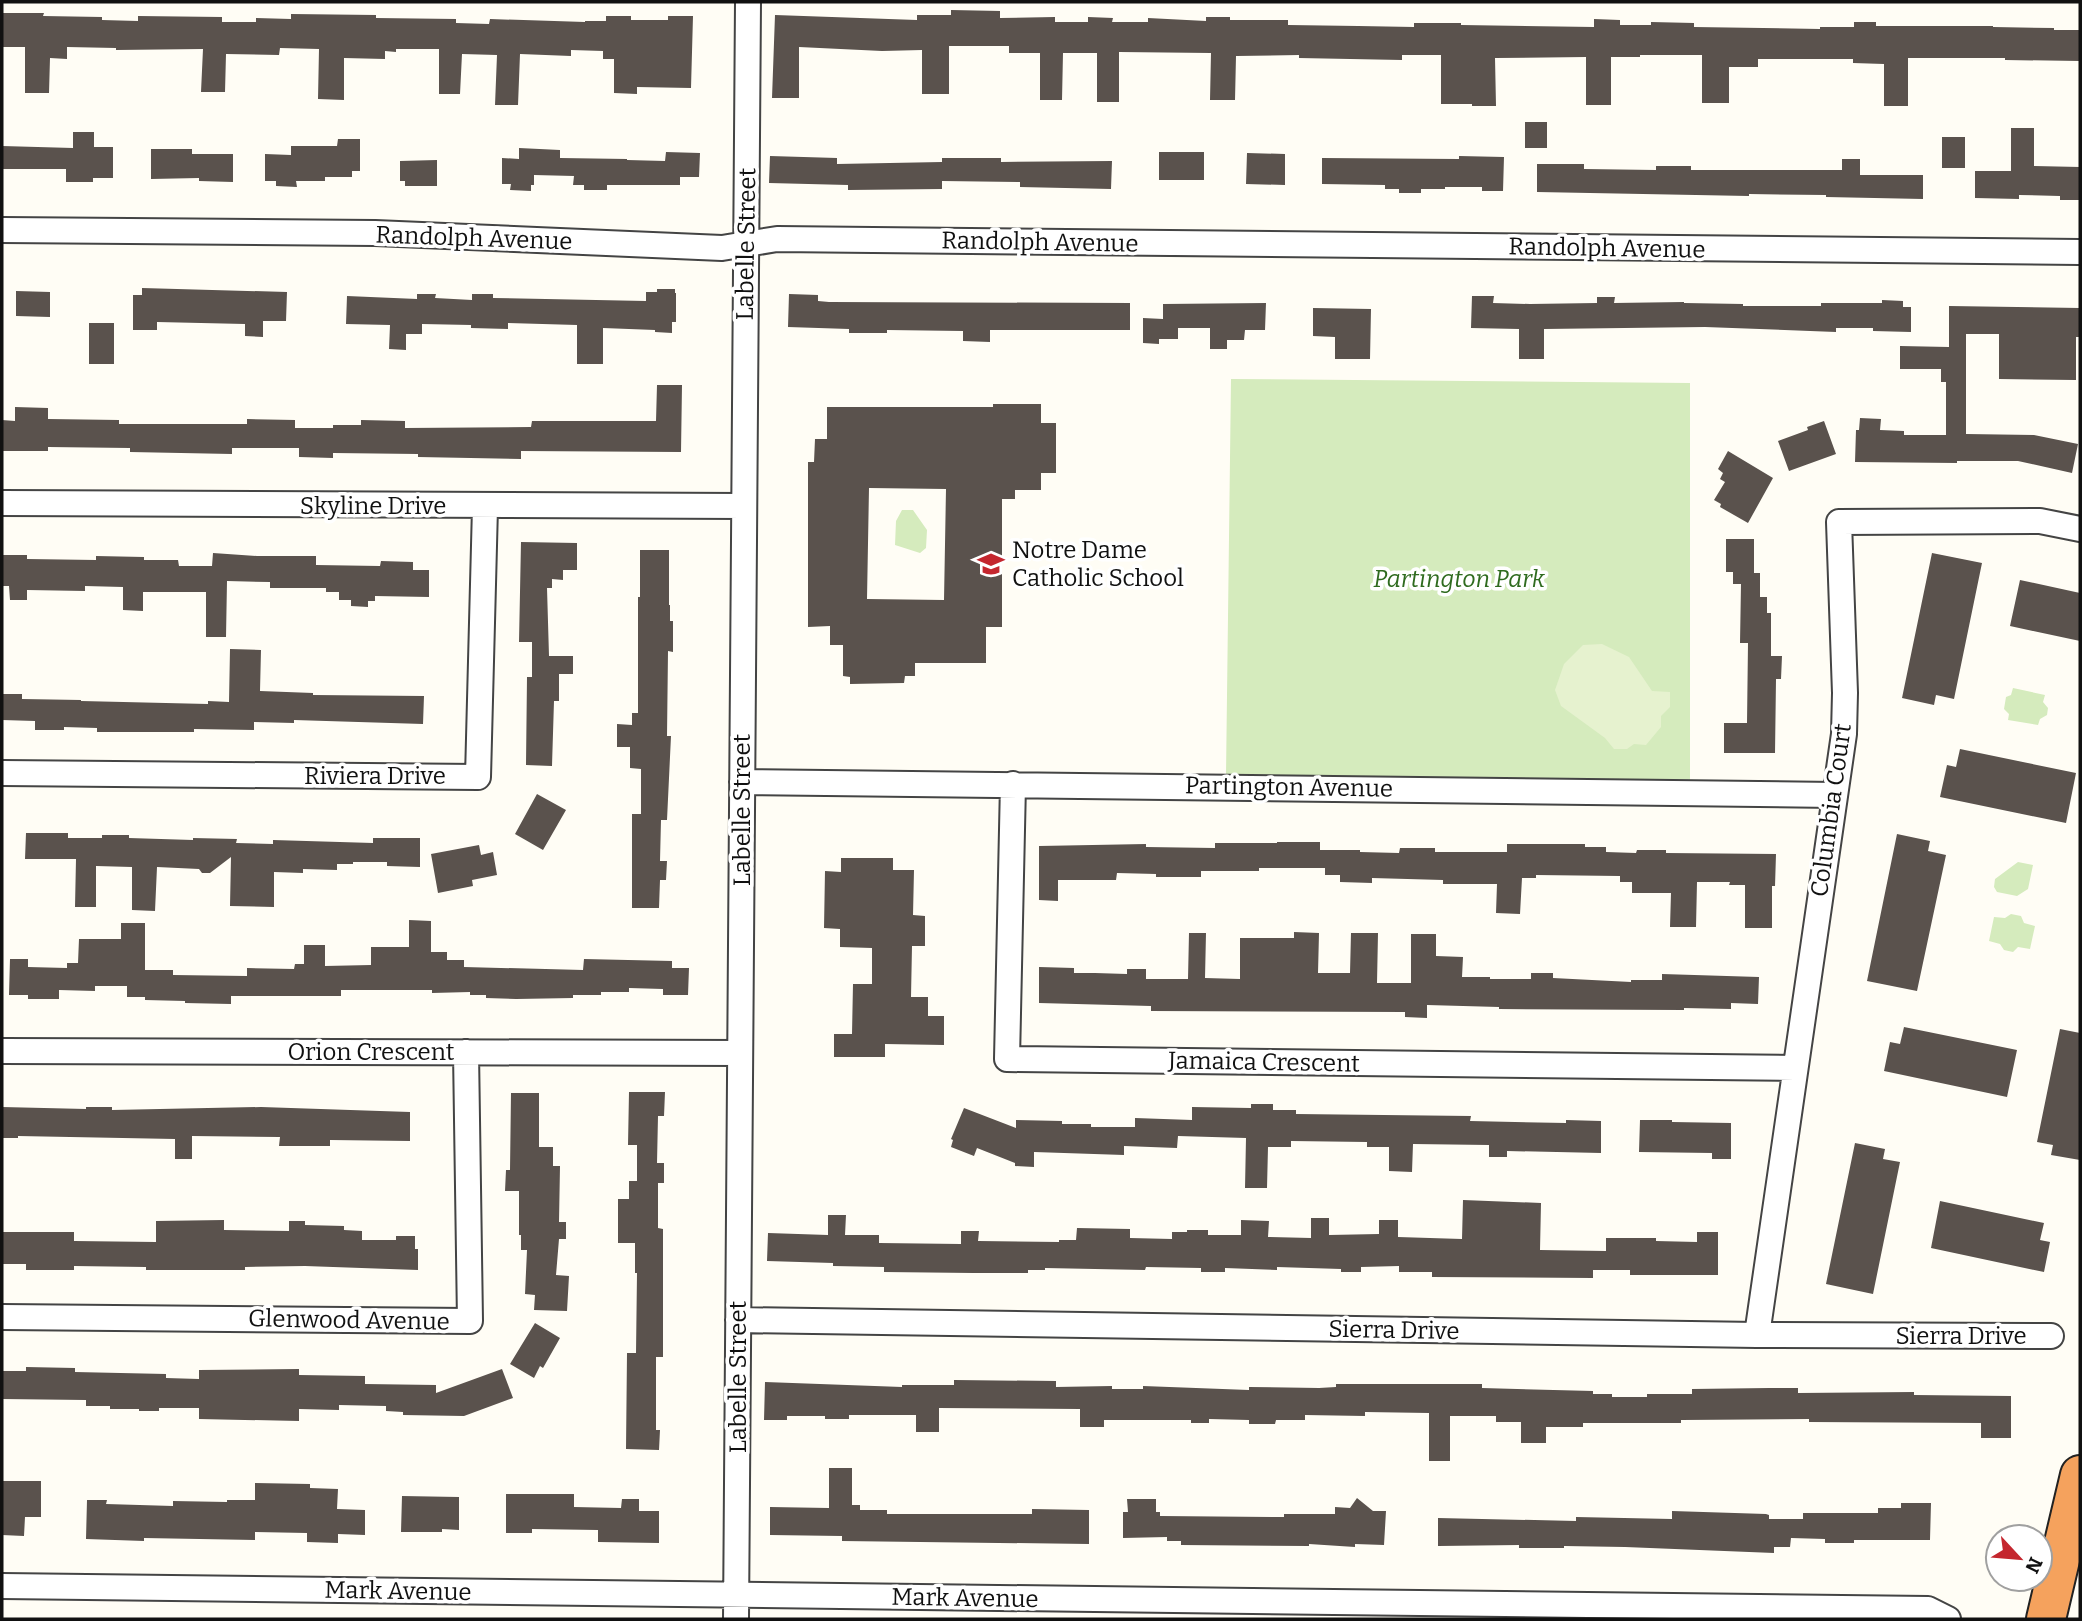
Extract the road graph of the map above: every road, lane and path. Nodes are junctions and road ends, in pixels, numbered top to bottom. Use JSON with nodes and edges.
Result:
{"nodes":[{"id":1,"x":748,"y":2,"type":"edge"},
{"id":2,"x":2,"y":230,"type":"edge"},
{"id":3,"x":746,"y":244,"type":"junction"},
{"id":4,"x":2080,"y":253,"type":"edge"},
{"id":5,"x":2,"y":503,"type":"edge"},
{"id":6,"x":744,"y":506,"type":"junction"},
{"id":7,"x":485,"y":507,"type":"junction"},
{"id":8,"x":2080,"y":529,"type":"edge"},
{"id":9,"x":2,"y":773,"type":"edge"},
{"id":10,"x":742,"y":782,"type":"junction"},
{"id":11,"x":1013,"y":784,"type":"junction"},
{"id":12,"x":1835,"y":795,"type":"junction"},
{"id":13,"x":2,"y":1051,"type":"edge"},
{"id":14,"x":466,"y":1052,"type":"junction"},
{"id":15,"x":740,"y":1053,"type":"junction"},
{"id":16,"x":1795,"y":1068,"type":"junction"},
{"id":17,"x":2,"y":1317,"type":"edge"},
{"id":18,"x":738,"y":1320,"type":"junction"},
{"id":19,"x":1757,"y":1335,"type":"junction"},
{"id":20,"x":2051,"y":1336,"type":"dead end"},
{"id":21,"x":2080,"y":1475,"type":"edge"},
{"id":22,"x":2,"y":1586,"type":"edge"},
{"id":23,"x":736,"y":1607,"type":"edge"},
{"id":24,"x":1938,"y":1614,"type":"edge"},
{"id":25,"x":2046,"y":1619,"type":"edge"}],
"edges":[{"from":1,"to":3,"type":"street","name":"Labelle Street"},
{"from":2,"to":3,"type":"street","name":"Randolph Avenue"},
{"from":3,"to":4,"type":"street","name":"Randolph Avenue"},
{"from":3,"to":6,"type":"street","name":"Labelle Street"},
{"from":5,"to":7,"type":"street","name":"Skyline Drive"},
{"from":6,"to":7,"type":"street","name":"Skyline Drive"},
{"from":6,"to":10,"type":"street","name":"Labelle Street"},
{"from":7,"to":9,"type":"street","name":"Riviera Drive"},
{"from":8,"to":12,"type":"street","name":"Columbia Court"},
{"from":10,"to":11,"type":"street","name":"Partington Avenue"},
{"from":10,"to":15,"type":"street","name":"Labelle Street"},
{"from":11,"to":12,"type":"street","name":"Partington Avenue"},
{"from":11,"to":16,"type":"street","name":"Jamaica Crescent"},
{"from":12,"to":16,"type":"street","name":"Columbia Court"},
{"from":13,"to":14,"type":"street","name":"Orion Crescent"},
{"from":14,"to":15,"type":"street","name":"Orion Crescent"},
{"from":14,"to":17,"type":"street","name":"Glenwood Avenue"},
{"from":15,"to":18,"type":"street","name":"Labelle Street"},
{"from":16,"to":19,"type":"street","name":"Columbia Court"},
{"from":18,"to":19,"type":"street","name":"Sierra Drive"},
{"from":18,"to":23,"type":"street","name":"Labelle Street"},
{"from":19,"to":20,"type":"street","name":"Sierra Drive"},
{"from":21,"to":25,"type":"highway"},
{"from":22,"to":23,"type":"street","name":"Mark Avenue"},
{"from":23,"to":24,"type":"street","name":"Mark Avenue"}]}
